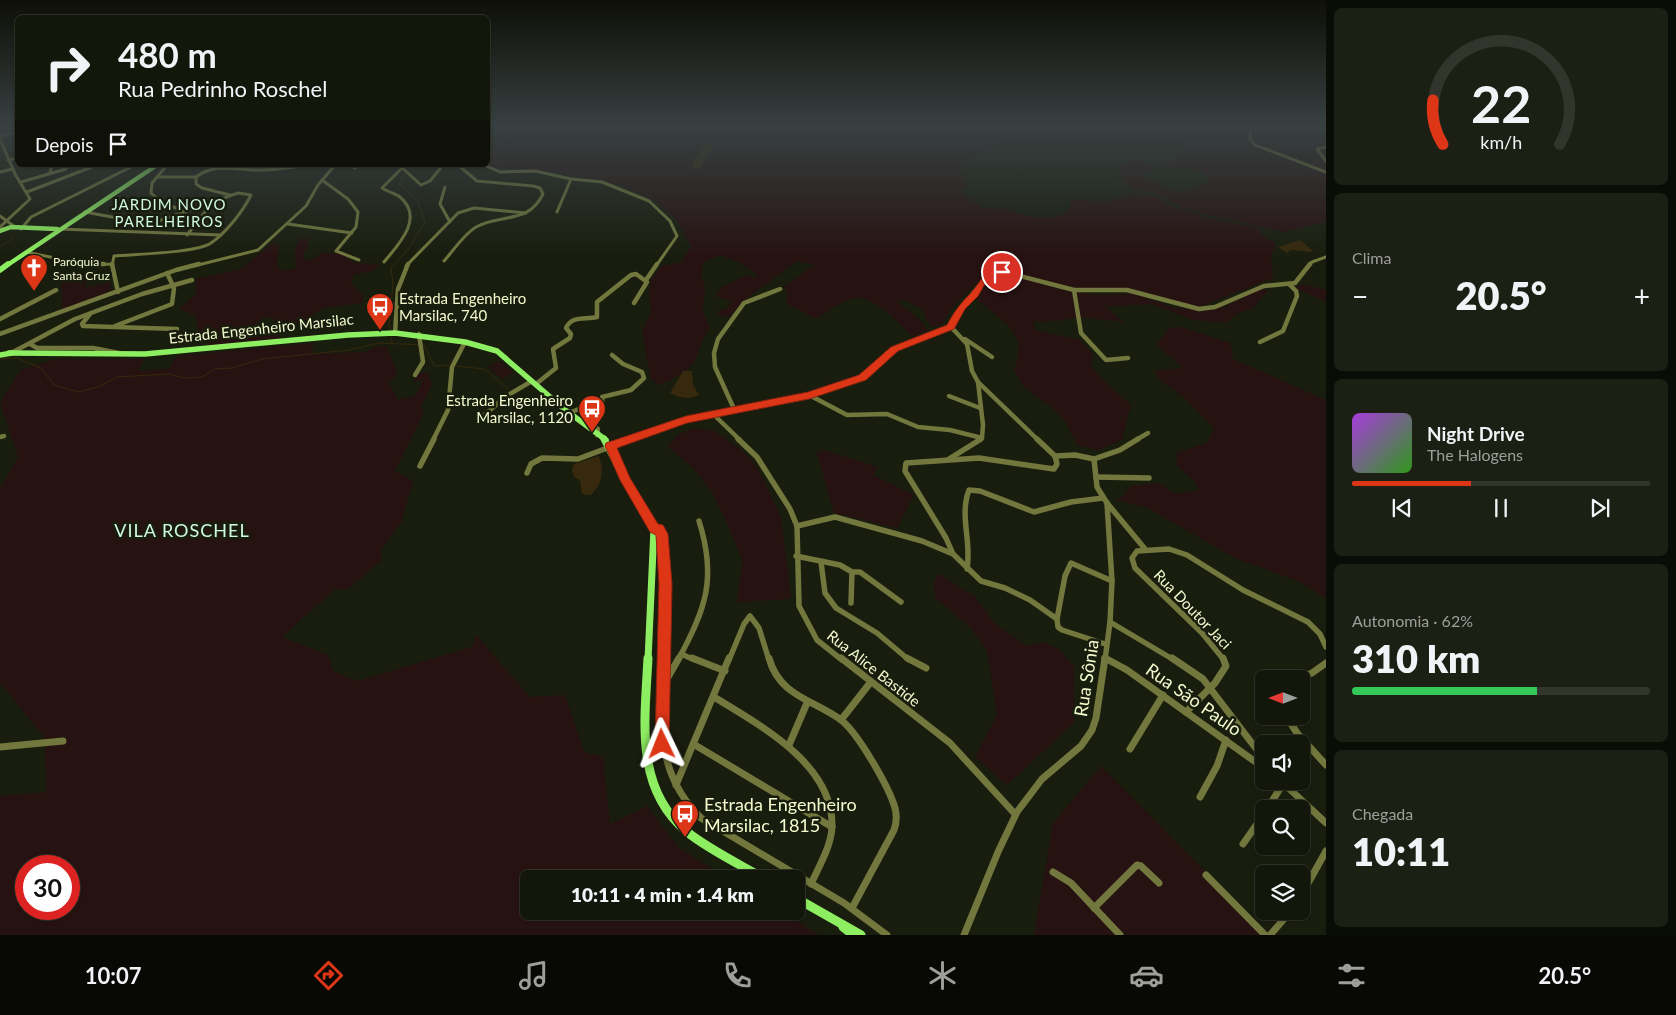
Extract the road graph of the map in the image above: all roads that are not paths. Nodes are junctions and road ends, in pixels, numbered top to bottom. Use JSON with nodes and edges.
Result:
{"nodes":[{"id":1,"x":13,"y":170,"type":"edge"},
{"id":2,"x":51,"y":170,"type":"edge"},
{"id":3,"x":63,"y":170,"type":"edge"},
{"id":4,"x":85,"y":170,"type":"edge"},
{"id":5,"x":126,"y":170,"type":"edge"},
{"id":6,"x":150,"y":170,"type":"edge"},
{"id":7,"x":163,"y":170,"type":"edge"},
{"id":8,"x":206,"y":170,"type":"edge"},
{"id":9,"x":328,"y":170,"type":"edge"},
{"id":10,"x":331,"y":170,"type":"edge"},
{"id":11,"x":398,"y":170,"type":"edge"},
{"id":12,"x":404,"y":170,"type":"edge"},
{"id":13,"x":439,"y":170,"type":"edge"},
{"id":14,"x":464,"y":170,"type":"edge"},
{"id":15,"x":492,"y":170,"type":"edge"},
{"id":16,"x":50,"y":173,"type":"junction"},
{"id":17,"x":326,"y":175,"type":"junction"},
{"id":18,"x":157,"y":177,"type":"junction"},
{"id":19,"x":196,"y":177,"type":"junction"},
{"id":20,"x":571,"y":179,"type":"junction"},
{"id":21,"x":322,"y":180,"type":"junction"},
{"id":22,"x":20,"y":182,"type":"junction"},
{"id":23,"x":445,"y":187,"type":"dead end"},
{"id":24,"x":27,"y":192,"type":"junction"},
{"id":25,"x":230,"y":195,"type":"junction"},
{"id":26,"x":436,"y":200,"type":"dead end"},
{"id":27,"x":213,"y":202,"type":"junction"},
{"id":28,"x":440,"y":203,"type":"junction"},
{"id":29,"x":85,"y":212,"type":"junction"},
{"id":30,"x":187,"y":212,"type":"junction"},
{"id":31,"x":557,"y":212,"type":"dead end"},
{"id":32,"x":529,"y":213,"type":"junction"},
{"id":33,"x":0,"y":216,"type":"edge"},
{"id":34,"x":8,"y":220,"type":"junction"},
{"id":35,"x":450,"y":222,"type":"junction"},
{"id":36,"x":288,"y":224,"type":"junction"},
{"id":37,"x":13,"y":226,"type":"junction"},
{"id":38,"x":0,"y":229,"type":"edge"},
{"id":39,"x":21,"y":229,"type":"junction"},
{"id":40,"x":58,"y":229,"type":"junction"},
{"id":41,"x":352,"y":233,"type":"junction"},
{"id":42,"x":187,"y":234,"type":"junction"},
{"id":43,"x":221,"y":235,"type":"junction"},
{"id":44,"x":26,"y":252,"type":"junction"},
{"id":45,"x":1326,"y":257,"type":"edge"},
{"id":46,"x":359,"y":260,"type":"dead end"},
{"id":47,"x":112,"y":261,"type":"junction"},
{"id":48,"x":444,"y":261,"type":"dead end"},
{"id":49,"x":384,"y":262,"type":"dead end"},
{"id":50,"x":0,"y":270,"type":"edge"},
{"id":51,"x":167,"y":273,"type":"junction"},
{"id":52,"x":192,"y":280,"type":"dead end"},
{"id":53,"x":646,"y":280,"type":"junction"},
{"id":54,"x":173,"y":284,"type":"junction"},
{"id":55,"x":1290,"y":285,"type":"junction"},
{"id":56,"x":780,"y":289,"type":"dead end"},
{"id":57,"x":56,"y":290,"type":"dead end"},
{"id":58,"x":1074,"y":290,"type":"junction"},
{"id":59,"x":118,"y":292,"type":"junction"},
{"id":60,"x":634,"y":303,"type":"dead end"},
{"id":61,"x":90,"y":313,"type":"junction"},
{"id":62,"x":0,"y":319,"type":"edge"},
{"id":63,"x":111,"y":327,"type":"junction"},
{"id":64,"x":951,"y":327,"type":"junction"},
{"id":65,"x":177,"y":329,"type":"dead end"},
{"id":66,"x":395,"y":333,"type":"junction"},
{"id":67,"x":0,"y":334,"type":"edge"},
{"id":68,"x":419,"y":334,"type":"junction"},
{"id":69,"x":962,"y":337,"type":"junction"},
{"id":70,"x":465,"y":342,"type":"junction"},
{"id":71,"x":1260,"y":342,"type":"dead end"},
{"id":72,"x":27,"y":350,"type":"junction"},
{"id":73,"x":9,"y":353,"type":"joint"},
{"id":74,"x":117,"y":353,"type":"junction"},
{"id":75,"x":612,"y":354,"type":"dead end"},
{"id":76,"x":0,"y":355,"type":"edge"},
{"id":77,"x":992,"y":356,"type":"dead end"},
{"id":78,"x":1128,"y":358,"type":"dead end"},
{"id":79,"x":415,"y":375,"type":"dead end"},
{"id":80,"x":978,"y":382,"type":"junction"},
{"id":81,"x":534,"y":383,"type":"junction"},
{"id":82,"x":809,"y":395,"type":"junction"},
{"id":83,"x":949,"y":396,"type":"dead end"},
{"id":84,"x":601,"y":400,"type":"junction"},
{"id":85,"x":980,"y":408,"type":"junction"},
{"id":86,"x":734,"y":409,"type":"junction"},
{"id":87,"x":569,"y":413,"type":"junction"},
{"id":88,"x":713,"y":414,"type":"junction"},
{"id":89,"x":481,"y":418,"type":"dead end"},
{"id":90,"x":588,"y":419,"type":"junction"},
{"id":91,"x":579,"y":420,"type":"junction"},
{"id":92,"x":1148,"y":433,"type":"dead end"},
{"id":93,"x":597,"y":435,"type":"junction"},
{"id":94,"x":982,"y":438,"type":"junction"},
{"id":95,"x":610,"y":446,"type":"junction"},
{"id":96,"x":1055,"y":456,"type":"junction"},
{"id":97,"x":1094,"y":459,"type":"junction"},
{"id":98,"x":946,"y":460,"type":"junction"},
{"id":99,"x":420,"y":466,"type":"dead end"},
{"id":100,"x":528,"y":473,"type":"dead end"},
{"id":101,"x":1096,"y":477,"type":"junction"},
{"id":102,"x":1150,"y":478,"type":"dead end"},
{"id":103,"x":1105,"y":500,"type":"junction"},
{"id":104,"x":699,"y":521,"type":"dead end"},
{"id":105,"x":797,"y":526,"type":"junction"},
{"id":106,"x":654,"y":528,"type":"junction"},
{"id":107,"x":1145,"y":549,"type":"junction"},
{"id":108,"x":953,"y":554,"type":"junction"},
{"id":109,"x":796,"y":556,"type":"junction"},
{"id":110,"x":821,"y":562,"type":"junction"},
{"id":111,"x":967,"y":569,"type":"junction"},
{"id":112,"x":852,"y":572,"type":"junction"},
{"id":113,"x":1112,"y":581,"type":"junction"},
{"id":114,"x":901,"y":602,"type":"dead end"},
{"id":115,"x":851,"y":603,"type":"dead end"},
{"id":116,"x":1057,"y":619,"type":"junction"},
{"id":117,"x":1110,"y":622,"type":"junction"},
{"id":118,"x":1105,"y":644,"type":"junction"},
{"id":119,"x":1326,"y":646,"type":"edge"},
{"id":120,"x":682,"y":654,"type":"junction"},
{"id":121,"x":1104,"y":658,"type":"junction"},
{"id":122,"x":1326,"y":663,"type":"edge"},
{"id":123,"x":926,"y":668,"type":"dead end"},
{"id":124,"x":726,"y":671,"type":"junction"},
{"id":125,"x":1310,"y":675,"type":"edge"},
{"id":126,"x":870,"y":683,"type":"junction"},
{"id":127,"x":662,"y":686,"type":"junction"},
{"id":128,"x":1210,"y":686,"type":"junction"},
{"id":129,"x":1162,"y":695,"type":"junction"},
{"id":130,"x":714,"y":697,"type":"junction"},
{"id":131,"x":807,"y":703,"type":"junction"},
{"id":132,"x":1186,"y":712,"type":"junction"},
{"id":133,"x":841,"y":720,"type":"junction"},
{"id":134,"x":1292,"y":725,"type":"edge"},
{"id":135,"x":1226,"y":740,"type":"junction"},
{"id":136,"x":64,"y":741,"type":"dead end"},
{"id":137,"x":695,"y":745,"type":"junction"},
{"id":138,"x":789,"y":745,"type":"junction"},
{"id":139,"x":0,"y":747,"type":"edge"},
{"id":140,"x":1255,"y":747,"type":"edge"},
{"id":141,"x":1130,"y":749,"type":"dead end"},
{"id":142,"x":1255,"y":761,"type":"edge"},
{"id":143,"x":1326,"y":764,"type":"edge"},
{"id":144,"x":676,"y":785,"type":"junction"},
{"id":145,"x":1290,"y":790,"type":"edge"},
{"id":146,"x":1200,"y":796,"type":"dead end"},
{"id":147,"x":1015,"y":814,"type":"junction"},
{"id":148,"x":1326,"y":823,"type":"edge"},
{"id":149,"x":832,"y":827,"type":"junction"},
{"id":150,"x":1255,"y":827,"type":"edge"},
{"id":151,"x":1243,"y":844,"type":"dead end"},
{"id":152,"x":1326,"y":851,"type":"edge"},
{"id":153,"x":750,"y":870,"type":"edge"},
{"id":154,"x":1053,"y":872,"type":"dead end"},
{"id":155,"x":1206,"y":875,"type":"dead end"},
{"id":156,"x":1310,"y":880,"type":"edge"},
{"id":157,"x":1159,"y":883,"type":"dead end"},
{"id":158,"x":811,"y":884,"type":"junction"},
{"id":159,"x":805,"y":903,"type":"edge"},
{"id":160,"x":852,"y":908,"type":"junction"},
{"id":161,"x":1094,"y":908,"type":"junction"},
{"id":162,"x":1283,"y":920,"type":"edge"},
{"id":163,"x":839,"y":923,"type":"junction"},
{"id":164,"x":852,"y":935,"type":"edge"},
{"id":165,"x":861,"y":935,"type":"edge"},
{"id":166,"x":887,"y":935,"type":"edge"},
{"id":167,"x":964,"y":935,"type":"edge"},
{"id":168,"x":1120,"y":935,"type":"edge"},
{"id":169,"x":1265,"y":935,"type":"edge"},
{"id":170,"x":1270,"y":935,"type":"edge"}],
"edges":[{"from":1,"to":22,"type":"street"},
{"from":2,"to":16,"type":"street"},
{"from":3,"to":16,"type":"street"},
{"from":4,"to":24,"type":"street"},
{"from":5,"to":39,"type":"street"},
{"from":6,"to":29,"type":"main road"},
{"from":7,"to":18,"type":"street"},
{"from":8,"to":19,"type":"street"},
{"from":9,"to":17,"type":"street"},
{"from":10,"to":17,"type":"street"},
{"from":11,"to":49,"type":"street"},
{"from":12,"to":13,"type":"street"},
{"from":14,"to":32,"type":"street"},
{"from":15,"to":20,"type":"street"},
{"from":16,"to":22,"type":"street"},
{"from":17,"to":21,"type":"street"},
{"from":18,"to":19,"type":"street"},
{"from":18,"to":30,"type":"street"},
{"from":19,"to":25,"type":"street"},
{"from":20,"to":31,"type":"street"},
{"from":20,"to":53,"type":"street"},
{"from":21,"to":36,"type":"street"},
{"from":21,"to":41,"type":"street"},
{"from":22,"to":24,"type":"street"},
{"from":23,"to":28,"type":"street"},
{"from":24,"to":34,"type":"street"},
{"from":25,"to":27,"type":"street"},
{"from":25,"to":43,"type":"street"},
{"from":26,"to":28,"type":"street"},
{"from":27,"to":30,"type":"street"},
{"from":27,"to":42,"type":"street"},
{"from":28,"to":35,"type":"street"},
{"from":29,"to":30,"type":"street"},
{"from":29,"to":40,"type":"main road"},
{"from":32,"to":35,"type":"street"},
{"from":32,"to":48,"type":"street"},
{"from":33,"to":34,"type":"street"},
{"from":34,"to":37,"type":"street"},
{"from":34,"to":38,"type":"street"},
{"from":35,"to":66,"type":"street"},
{"from":36,"to":41,"type":"street"},
{"from":36,"to":51,"type":"street"},
{"from":37,"to":38,"type":"main road"},
{"from":37,"to":39,"type":"main road"},
{"from":39,"to":40,"type":"main road"},
{"from":40,"to":42,"type":"street"},
{"from":40,"to":44,"type":"main road"},
{"from":41,"to":46,"type":"street"},
{"from":42,"to":43,"type":"street"},
{"from":43,"to":47,"type":"street"},
{"from":44,"to":47,"type":"street"},
{"from":44,"to":50,"type":"main road"},
{"from":45,"to":55,"type":"street"},
{"from":47,"to":59,"type":"street"},
{"from":51,"to":54,"type":"street"},
{"from":51,"to":59,"type":"street"},
{"from":52,"to":54,"type":"street"},
{"from":53,"to":60,"type":"street"},
{"from":53,"to":81,"type":"street"},
{"from":54,"to":61,"type":"street"},
{"from":54,"to":63,"type":"street"},
{"from":55,"to":58,"type":"street"},
{"from":55,"to":71,"type":"street"},
{"from":56,"to":86,"type":"street"},
{"from":57,"to":62,"type":"street"},
{"from":58,"to":64,"type":"street"},
{"from":58,"to":78,"type":"street"},
{"from":59,"to":67,"type":"street"},
{"from":61,"to":63,"type":"street"},
{"from":61,"to":72,"type":"street"},
{"from":63,"to":65,"type":"street"},
{"from":64,"to":69,"type":"street"},
{"from":64,"to":82,"type":"street"},
{"from":66,"to":68,"type":"main road","name":"Estrada Engenheiro Marsilac"},
{"from":66,"to":74,"type":"main road","name":"Estrada Engenheiro Marsilac"},
{"from":68,"to":70,"type":"main road","name":"Estrada Engenheiro Marsilac"},
{"from":68,"to":79,"type":"street"},
{"from":69,"to":77,"type":"street"},
{"from":69,"to":80,"type":"street"},
{"from":70,"to":81,"type":"main road","name":"Estrada Engenheiro Marsilac"},
{"from":70,"to":99,"type":"street"},
{"from":72,"to":73,"type":"main road","name":"Estrada Engenheiro Marsilac"},
{"from":72,"to":74,"type":"main road","name":"Estrada Engenheiro Marsilac"},
{"from":72,"to":74,"type":"main road","name":"Estrada Engenheiro Marsilac"},
{"from":73,"to":76,"type":"main road","name":"Estrada Engenheiro Marsilac"},
{"from":75,"to":84,"type":"street"},
{"from":80,"to":85,"type":"street"},
{"from":80,"to":96,"type":"street"},
{"from":81,"to":87,"type":"main road","name":"Estrada Engenheiro Marsilac"},
{"from":81,"to":89,"type":"street"},
{"from":82,"to":86,"type":"street"},
{"from":82,"to":94,"type":"street"},
{"from":83,"to":85,"type":"street"},
{"from":84,"to":87,"type":"street"},
{"from":84,"to":90,"type":"street"},
{"from":85,"to":94,"type":"street"},
{"from":86,"to":88,"type":"street"},
{"from":87,"to":91,"type":"main road","name":"Estrada Engenheiro Marsilac"},
{"from":88,"to":95,"type":"street"},
{"from":88,"to":105,"type":"street","name":"Rua Alice Bastide"},
{"from":90,"to":91,"type":"street"},
{"from":90,"to":93,"type":"street"},
{"from":91,"to":93,"type":"main road","name":"Estrada Engenheiro Marsilac"},
{"from":92,"to":97,"type":"street"},
{"from":93,"to":95,"type":"main road","name":"Estrada Engenheiro Marsilac"},
{"from":94,"to":98,"type":"street"},
{"from":95,"to":100,"type":"street"},
{"from":95,"to":106,"type":"main road","name":"Estrada Engenheiro Marsilac"},
{"from":96,"to":97,"type":"street"},
{"from":96,"to":98,"type":"street"},
{"from":97,"to":101,"type":"street","name":"Rua Sônia"},
{"from":98,"to":108,"type":"street"},
{"from":101,"to":102,"type":"street"},
{"from":101,"to":103,"type":"street","name":"Rua Sônia"},
{"from":103,"to":107,"type":"street"},
{"from":103,"to":111,"type":"street"},
{"from":103,"to":113,"type":"street","name":"Rua Sônia"},
{"from":104,"to":120,"type":"street"},
{"from":105,"to":108,"type":"street"},
{"from":105,"to":109,"type":"street","name":"Rua Alice Bastide"},
{"from":106,"to":127,"type":"street","name":"Estrada Engenheiro Marsilac"},
{"from":106,"to":153,"type":"main road"},
{"from":107,"to":119,"type":"street"},
{"from":107,"to":128,"type":"street","name":"Rua Doutor Jaci"},
{"from":108,"to":111,"type":"street"},
{"from":109,"to":110,"type":"street"},
{"from":109,"to":126,"type":"street","name":"Rua Alice Bastide"},
{"from":110,"to":112,"type":"street"},
{"from":110,"to":123,"type":"street"},
{"from":111,"to":116,"type":"street"},
{"from":112,"to":114,"type":"street"},
{"from":112,"to":115,"type":"street"},
{"from":113,"to":116,"type":"street"},
{"from":113,"to":117,"type":"street","name":"Rua Sônia"},
{"from":116,"to":118,"type":"street"},
{"from":117,"to":118,"type":"street","name":"Rua Sônia"},
{"from":117,"to":128,"type":"street"},
{"from":118,"to":121,"type":"street","name":"Rua Sônia"},
{"from":120,"to":124,"type":"street"},
{"from":120,"to":127,"type":"street"},
{"from":121,"to":129,"type":"street","name":"Rua São Paulo"},
{"from":121,"to":147,"type":"street","name":"Rua Sônia"},
{"from":122,"to":125,"type":"street"},
{"from":124,"to":130,"type":"street"},
{"from":124,"to":131,"type":"street"},
{"from":126,"to":133,"type":"street"},
{"from":126,"to":147,"type":"street","name":"Rua Alice Bastide"},
{"from":127,"to":144,"type":"street","name":"Estrada Engenheiro Marsilac"},
{"from":128,"to":132,"type":"street","name":"Rua Doutor Jaci"},
{"from":128,"to":140,"type":"street"},
{"from":129,"to":132,"type":"street","name":"Rua São Paulo"},
{"from":129,"to":141,"type":"street"},
{"from":130,"to":137,"type":"street"},
{"from":130,"to":138,"type":"street"},
{"from":131,"to":133,"type":"street"},
{"from":131,"to":138,"type":"street"},
{"from":132,"to":135,"type":"street","name":"Rua São Paulo"},
{"from":133,"to":160,"type":"street"},
{"from":134,"to":143,"type":"street"},
{"from":135,"to":142,"type":"street","name":"Rua São Paulo"},
{"from":135,"to":146,"type":"street"},
{"from":136,"to":139,"type":"street"},
{"from":137,"to":144,"type":"street"},
{"from":137,"to":149,"type":"street"},
{"from":138,"to":149,"type":"street"},
{"from":144,"to":158,"type":"street","name":"Estrada Engenheiro Marsilac"},
{"from":145,"to":148,"type":"street"},
{"from":147,"to":167,"type":"street","name":"Rua Sônia"},
{"from":149,"to":158,"type":"street"},
{"from":150,"to":151,"type":"street"},
{"from":152,"to":156,"type":"street"},
{"from":154,"to":161,"type":"street"},
{"from":155,"to":169,"type":"street"},
{"from":157,"to":161,"type":"street"},
{"from":158,"to":160,"type":"street","name":"Estrada Engenheiro Marsilac"},
{"from":159,"to":163,"type":"main road"},
{"from":160,"to":166,"type":"street","name":"Estrada Engenheiro Marsilac"},
{"from":161,"to":168,"type":"street"},
{"from":162,"to":170,"type":"street"},
{"from":163,"to":164,"type":"main road"},
{"from":163,"to":165,"type":"main road"}]}
